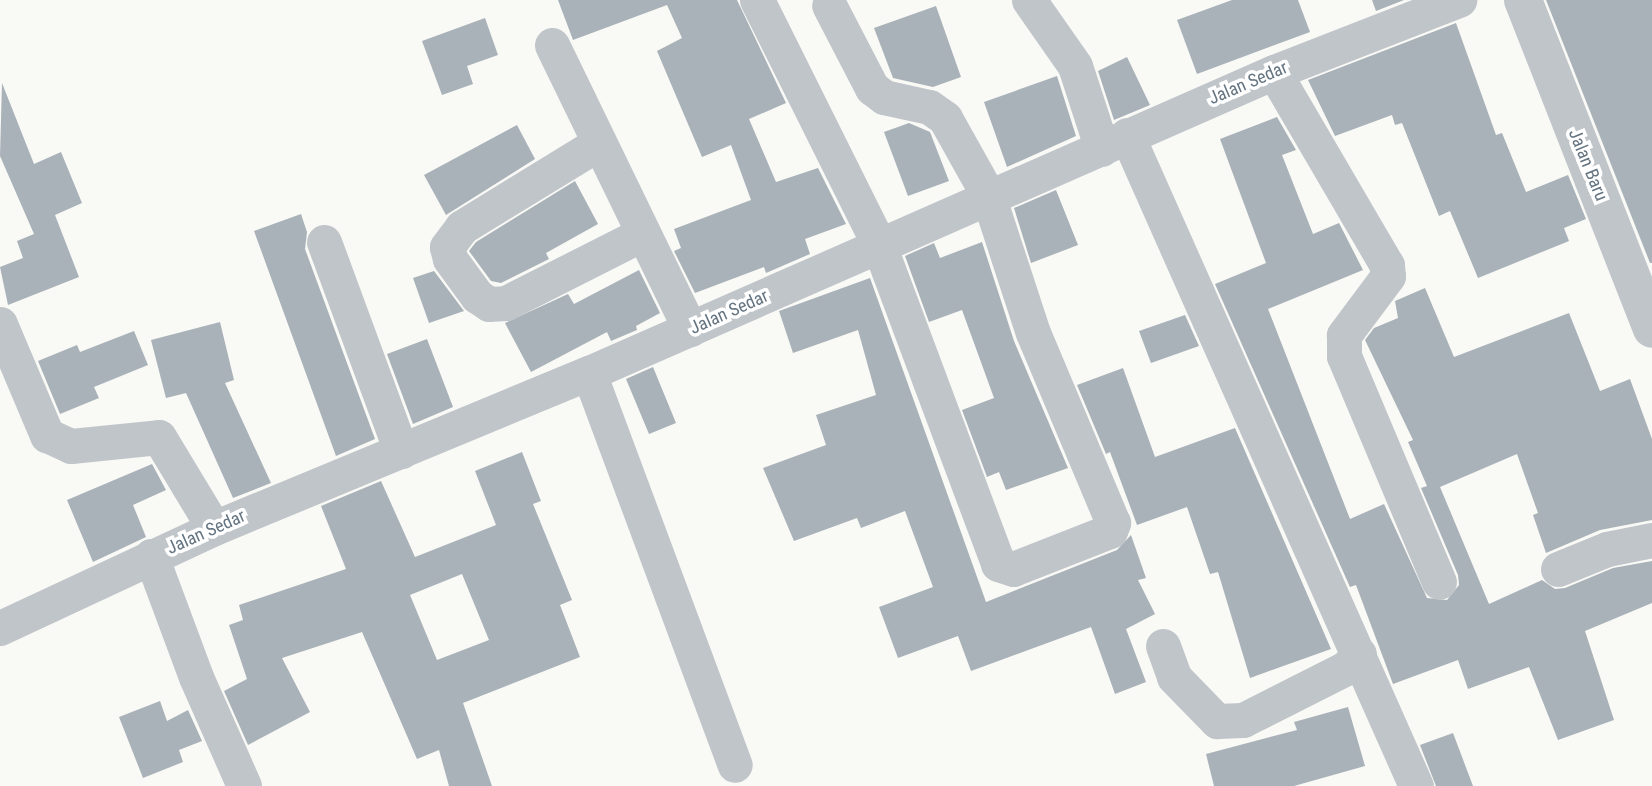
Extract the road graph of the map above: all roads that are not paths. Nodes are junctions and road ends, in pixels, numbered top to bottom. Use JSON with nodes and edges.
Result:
{"nodes":[{"id":1,"x":757,"y":0,"type":"edge"},
{"id":2,"x":1029,"y":0,"type":"edge"},
{"id":3,"x":1459,"y":0,"type":"edge"},
{"id":4,"x":1523,"y":0,"type":"edge"},
{"id":5,"x":829,"y":5,"type":"dead end"},
{"id":6,"x":552,"y":45,"type":"dead end"},
{"id":7,"x":1274,"y":72,"type":"junction"},
{"id":8,"x":599,"y":142,"type":"junction"},
{"id":9,"x":1115,"y":142,"type":"junction"},
{"id":10,"x":988,"y":195,"type":"junction"},
{"id":11,"x":642,"y":234,"type":"junction"},
{"id":12,"x":324,"y":242,"type":"dead end"},
{"id":13,"x":879,"y":245,"type":"junction"},
{"id":14,"x":0,"y":324,"type":"edge"},
{"id":15,"x":690,"y":329,"type":"junction"},
{"id":16,"x":1652,"y":329,"type":"edge"},
{"id":17,"x":589,"y":373,"type":"junction"},
{"id":18,"x":401,"y":451,"type":"junction"},
{"id":19,"x":214,"y":528,"type":"junction"},
{"id":20,"x":1652,"y":540,"type":"edge"},
{"id":21,"x":152,"y":556,"type":"junction"},
{"id":22,"x":1558,"y":569,"type":"dead end"},
{"id":23,"x":1439,"y":582,"type":"dead end"},
{"id":24,"x":0,"y":628,"type":"edge"},
{"id":25,"x":1163,"y":646,"type":"dead end"},
{"id":26,"x":1359,"y":654,"type":"junction"},
{"id":27,"x":735,"y":765,"type":"dead end"},
{"id":28,"x":244,"y":786,"type":"edge"},
{"id":29,"x":1416,"y":786,"type":"edge"}],
"edges":[{"from":1,"to":13,"type":"street"},
{"from":2,"to":9,"type":"street"},
{"from":3,"to":7,"type":"street","name":"Jalan Sedar"},
{"from":4,"to":16,"type":"street","name":"Jalan Baru"},
{"from":5,"to":10,"type":"street"},
{"from":6,"to":8,"type":"street"},
{"from":7,"to":9,"type":"street","name":"Jalan Sedar"},
{"from":7,"to":23,"type":"street"},
{"from":8,"to":11,"type":"street"},
{"from":8,"to":11,"type":"street"},
{"from":9,"to":10,"type":"street","name":"Jalan Sedar"},
{"from":9,"to":26,"type":"street"},
{"from":10,"to":13,"type":"street","name":"Jalan Sedar"},
{"from":10,"to":13,"type":"street"},
{"from":11,"to":15,"type":"street"},
{"from":12,"to":18,"type":"street"},
{"from":13,"to":15,"type":"street","name":"Jalan Sedar"},
{"from":14,"to":19,"type":"street"},
{"from":15,"to":17,"type":"street","name":"Jalan Sedar"},
{"from":17,"to":18,"type":"street","name":"Jalan Sedar"},
{"from":17,"to":27,"type":"street"},
{"from":18,"to":19,"type":"street","name":"Jalan Sedar"},
{"from":19,"to":21,"type":"street","name":"Jalan Sedar"},
{"from":20,"to":22,"type":"street"},
{"from":21,"to":24,"type":"street","name":"Jalan Sedar"},
{"from":21,"to":28,"type":"street"},
{"from":25,"to":26,"type":"street"},
{"from":26,"to":29,"type":"street"}]}
